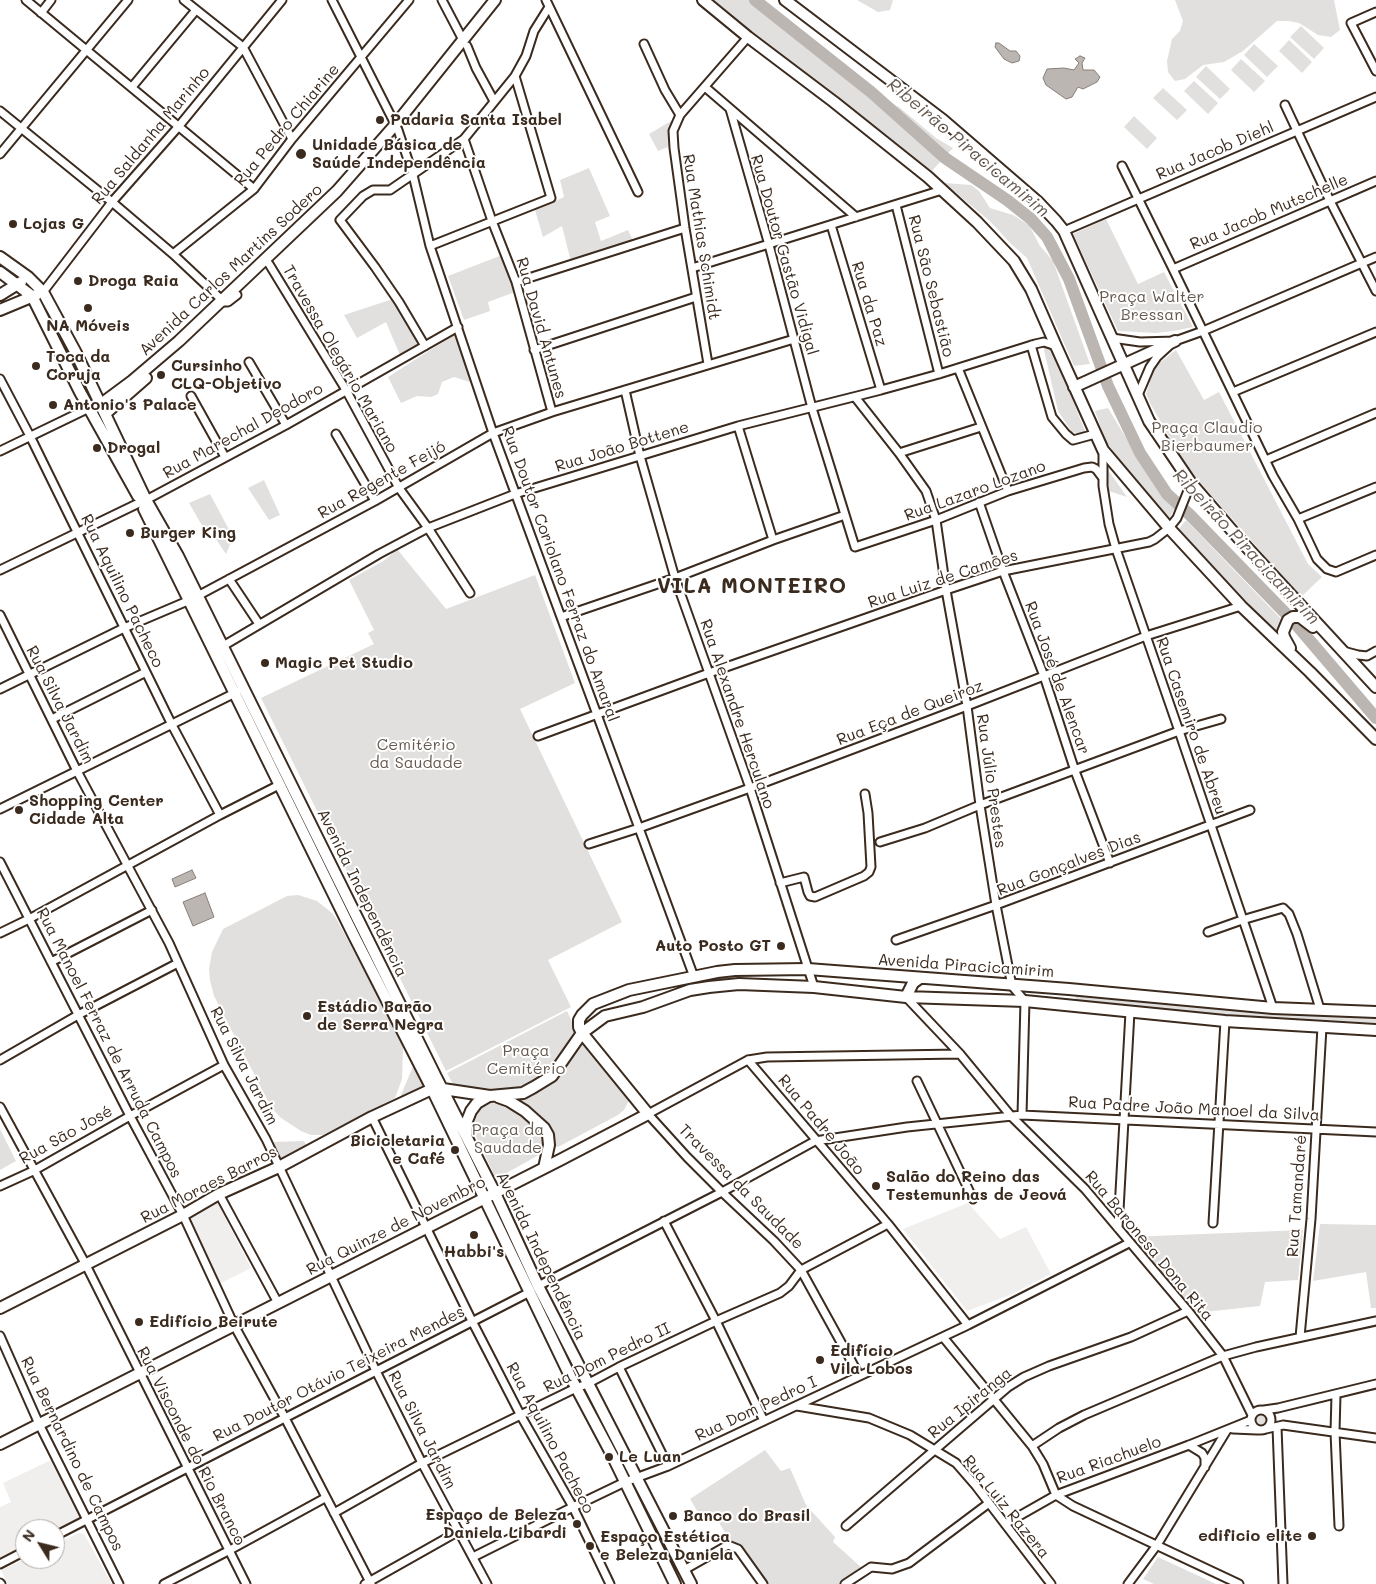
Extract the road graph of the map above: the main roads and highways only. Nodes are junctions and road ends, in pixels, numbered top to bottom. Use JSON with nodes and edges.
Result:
{"nodes":[{"id":1,"x":495,"y":0,"type":"edge"},
{"id":2,"x":503,"y":0,"type":"edge"},
{"id":3,"x":703,"y":0,"type":"edge"},
{"id":4,"x":785,"y":0,"type":"edge"},
{"id":5,"x":465,"y":43,"type":"junction"},
{"id":6,"x":397,"y":128,"type":"junction"},
{"id":7,"x":0,"y":257,"type":"edge"},
{"id":8,"x":0,"y":272,"type":"edge"},
{"id":9,"x":28,"y":277,"type":"junction"},
{"id":10,"x":17,"y":285,"type":"junction"},
{"id":11,"x":43,"y":292,"type":"junction"},
{"id":12,"x":0,"y":295,"type":"edge"},
{"id":13,"x":32,"y":296,"type":"junction"},
{"id":14,"x":0,"y":310,"type":"edge"},
{"id":15,"x":1175,"y":341,"type":"road end"},
{"id":16,"x":1124,"y":364,"type":"junction"},
{"id":17,"x":1074,"y":387,"type":"junction"},
{"id":18,"x":89,"y":408,"type":"junction"},
{"id":19,"x":103,"y":408,"type":"junction"},
{"id":20,"x":130,"y":465,"type":"junction"},
{"id":21,"x":144,"y":501,"type":"junction"},
{"id":22,"x":194,"y":597,"type":"junction"},
{"id":23,"x":1343,"y":651,"type":"junction"},
{"id":24,"x":1310,"y":672,"type":"junction"},
{"id":25,"x":1376,"y":687,"type":"edge"},
{"id":26,"x":239,"y":690,"type":"junction"},
{"id":27,"x":1376,"y":739,"type":"edge"},
{"id":28,"x":279,"y":785,"type":"junction"},
{"id":29,"x":342,"y":886,"type":"junction"},
{"id":30,"x":717,"y":972,"type":"junction"},
{"id":31,"x":694,"y":977,"type":"junction"},
{"id":32,"x":920,"y":978,"type":"junction"},
{"id":33,"x":709,"y":986,"type":"junction"},
{"id":34,"x":1069,"y":989,"type":"junction"},
{"id":35,"x":906,"y":997,"type":"junction"},
{"id":36,"x":651,"y":1004,"type":"junction"},
{"id":37,"x":1067,"y":1005,"type":"junction"},
{"id":38,"x":1376,"y":1012,"type":"edge"},
{"id":39,"x":1376,"y":1024,"type":"edge"},
{"id":40,"x":1359,"y":1029,"type":"junction"},
{"id":41,"x":1376,"y":1030,"type":"edge"},
{"id":42,"x":582,"y":1033,"type":"junction"},
{"id":43,"x":437,"y":1089,"type":"junction"},
{"id":44,"x":491,"y":1096,"type":"junction"},
{"id":45,"x":648,"y":1114,"type":"joint"},
{"id":46,"x":466,"y":1137,"type":"junction"},
{"id":47,"x":544,"y":1168,"type":"junction"},
{"id":48,"x":490,"y":1195,"type":"junction"},
{"id":49,"x":534,"y":1289,"type":"junction"},
{"id":50,"x":0,"y":1308,"type":"edge"},
{"id":51,"x":0,"y":1444,"type":"edge"},
{"id":52,"x":675,"y":1584,"type":"edge"},
{"id":53,"x":691,"y":1584,"type":"edge"}],
"edges":[{"from":1,"to":5,"type":"main road","name":"Avenida Carlos Martins Sodero"},
{"from":2,"to":5,"type":"main road","name":"Avenida Carlos Martins Sodero"},
{"from":3,"to":17,"type":"main road"},
{"from":4,"to":16,"type":"main road"},
{"from":5,"to":6,"type":"main road","name":"Avenida Carlos Martins Sodero"},
{"from":6,"to":19,"type":"main road","name":"Avenida Carlos Martins Sodero"},
{"from":6,"to":19,"type":"main road","name":"Avenida Carlos Martins Sodero"},
{"from":7,"to":9,"type":"main road","name":"Avenida Independência"},
{"from":8,"to":10,"type":"main road","name":"Avenida Independência"},
{"from":9,"to":10,"type":"main road"},
{"from":9,"to":11,"type":"main road","name":"Avenida Independência"},
{"from":10,"to":12,"type":"main road"},
{"from":10,"to":13,"type":"main road","name":"Avenida Independência"},
{"from":11,"to":13,"type":"main road"},
{"from":11,"to":19,"type":"main road","name":"Avenida Independência"},
{"from":13,"to":14,"type":"main road"},
{"from":13,"to":18,"type":"main road","name":"Avenida Independência"},
{"from":15,"to":16,"type":"main road"},
{"from":16,"to":17,"type":"main road"},
{"from":16,"to":23,"type":"main road"},
{"from":17,"to":24,"type":"main road"},
{"from":18,"to":19,"type":"main road","name":"Avenida Carlos Martins Sodero"},
{"from":18,"to":20,"type":"main road"},
{"from":18,"to":21,"type":"main road","name":"Avenida Independência"},
{"from":19,"to":20,"type":"main road","name":"Avenida Independência"},
{"from":20,"to":21,"type":"main road","name":"Avenida Independência"},
{"from":21,"to":22,"type":"main road","name":"Avenida Independência"},
{"from":22,"to":26,"type":"main road","name":"Avenida Independência"},
{"from":22,"to":26,"type":"main road","name":"Avenida Independência"},
{"from":23,"to":24,"type":"main road"},
{"from":23,"to":25,"type":"main road"},
{"from":24,"to":27,"type":"main road"},
{"from":26,"to":28,"type":"main road","name":"Avenida Independência"},
{"from":26,"to":29,"type":"main road","name":"Avenida Independência"},
{"from":28,"to":29,"type":"main road"},
{"from":28,"to":43,"type":"main road","name":"Avenida Independência"},
{"from":29,"to":43,"type":"main road","name":"Avenida Independência"},
{"from":30,"to":31,"type":"main road","name":"Avenida Piracicamirim"},
{"from":30,"to":32,"type":"main road","name":"Avenida Piracicamirim"},
{"from":30,"to":33,"type":"main road"},
{"from":31,"to":36,"type":"main road"},
{"from":31,"to":42,"type":"main road","name":"Avenida Piracicamirim"},
{"from":32,"to":34,"type":"main road","name":"Avenida Piracicamirim"},
{"from":32,"to":35,"type":"main road"},
{"from":33,"to":35,"type":"main road","name":"Avenida Piracicamirim"},
{"from":33,"to":36,"type":"main road","name":"Avenida Piracicamirim"},
{"from":34,"to":37,"type":"main road"},
{"from":34,"to":38,"type":"main road","name":"Avenida Piracicamirim"},
{"from":35,"to":37,"type":"main road","name":"Avenida Piracicamirim"},
{"from":36,"to":42,"type":"main road","name":"Avenida Piracicamirim"},
{"from":37,"to":40,"type":"main road","name":"Avenida Piracicamirim"},
{"from":39,"to":40,"type":"main road"},
{"from":40,"to":41,"type":"main road","name":"Avenida Piracicamirim"},
{"from":42,"to":44,"type":"main road","name":"Avenida Piracicamirim"},
{"from":42,"to":45,"type":"main road","name":"Travessa da Saudade"},
{"from":43,"to":44,"type":"main road","name":"Avenida Piracicamirim"},
{"from":43,"to":46,"type":"main road","name":"Avenida Independência"},
{"from":43,"to":48,"type":"main road","name":"Avenida Independência"},
{"from":43,"to":50,"type":"main road","name":"Rua Moraes Barros"},
{"from":44,"to":46,"type":"main road"},
{"from":44,"to":47,"type":"main road"},
{"from":45,"to":47,"type":"main road","name":"Rua Quinze de Novembro"},
{"from":46,"to":48,"type":"main road","name":"Avenida Independência"},
{"from":47,"to":48,"type":"main road","name":"Rua Quinze de Novembro"},
{"from":48,"to":49,"type":"main road","name":"Avenida Independência"},
{"from":48,"to":51,"type":"main road","name":"Rua Quinze de Novembro"},
{"from":49,"to":52,"type":"main road","name":"Avenida Independência"},
{"from":49,"to":53,"type":"main road","name":"Avenida Independência"}]}
